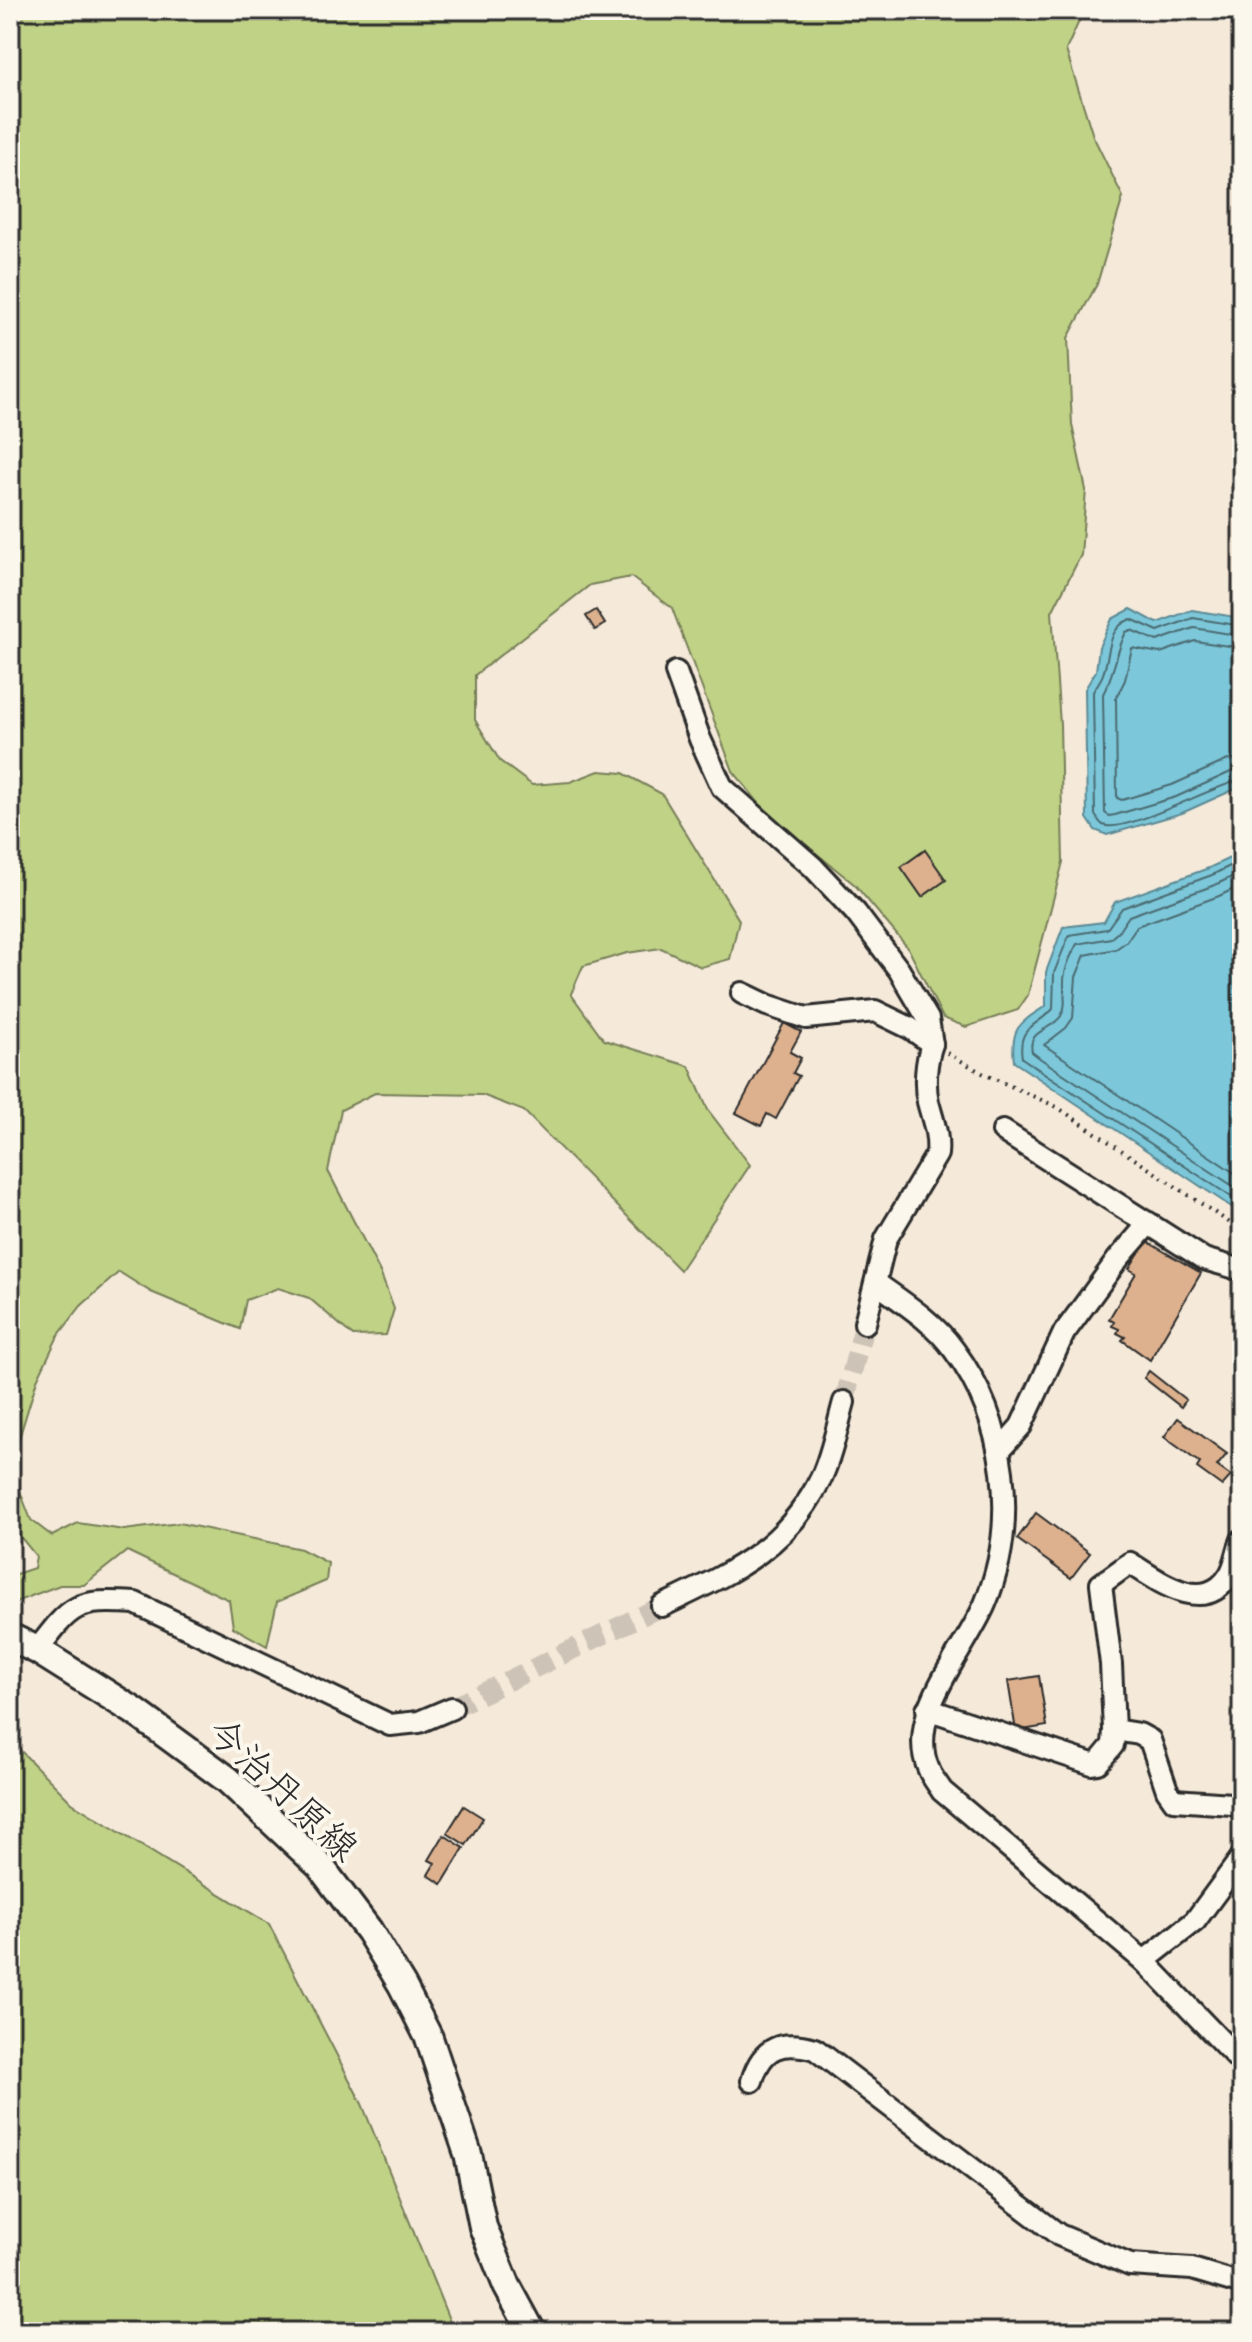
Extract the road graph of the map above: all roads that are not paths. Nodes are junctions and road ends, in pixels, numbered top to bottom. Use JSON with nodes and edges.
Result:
{"nodes":[{"id":1,"x":676,"y":672,"type":"dead end"},
{"id":2,"x":742,"y":993,"type":"dead end"},
{"id":3,"x":932,"y":1044,"type":"junction"},
{"id":4,"x":1003,"y":1131,"type":"dead end"},
{"id":5,"x":1149,"y":1223,"type":"junction"},
{"id":6,"x":1242,"y":1270,"type":"edge"},
{"id":7,"x":876,"y":1283,"type":"junction"},
{"id":8,"x":865,"y":1323,"type":"tunnel mouth"},
{"id":9,"x":844,"y":1402,"type":"tunnel mouth"},
{"id":10,"x":999,"y":1451,"type":"junction"},
{"id":11,"x":1242,"y":1540,"type":"edge"},
{"id":12,"x":662,"y":1606,"type":"tunnel mouth"},
{"id":13,"x":10,"y":1637,"type":"edge"},
{"id":14,"x":37,"y":1650,"type":"junction"},
{"id":15,"x":452,"y":1708,"type":"tunnel mouth"},
{"id":16,"x":927,"y":1709,"type":"junction"},
{"id":17,"x":1114,"y":1730,"type":"junction"},
{"id":18,"x":1242,"y":1808,"type":"edge"},
{"id":19,"x":1242,"y":1857,"type":"edge"},
{"id":20,"x":1144,"y":1961,"type":"junction"},
{"id":21,"x":1242,"y":2063,"type":"edge"},
{"id":22,"x":752,"y":2081,"type":"dead end"},
{"id":23,"x":1242,"y":2284,"type":"edge"},
{"id":24,"x":532,"y":2332,"type":"edge"}],
"edges":[{"from":1,"to":3,"type":"street"},
{"from":2,"to":3,"type":"street"},
{"from":3,"to":7,"type":"street"},
{"from":4,"to":5,"type":"street"},
{"from":5,"to":6,"type":"street"},
{"from":5,"to":10,"type":"street"},
{"from":7,"to":8,"type":"street"},
{"from":7,"to":10,"type":"street"},
{"from":9,"to":12,"type":"street"},
{"from":10,"to":16,"type":"street"},
{"from":11,"to":17,"type":"street"},
{"from":13,"to":14,"type":"main road","name":"今治丹原線"},
{"from":14,"to":15,"type":"street"},
{"from":14,"to":24,"type":"main road","name":"今治丹原線"},
{"from":16,"to":17,"type":"street"},
{"from":16,"to":20,"type":"street"},
{"from":17,"to":18,"type":"street"},
{"from":19,"to":20,"type":"street"},
{"from":20,"to":21,"type":"street"},
{"from":22,"to":23,"type":"street"}]}
